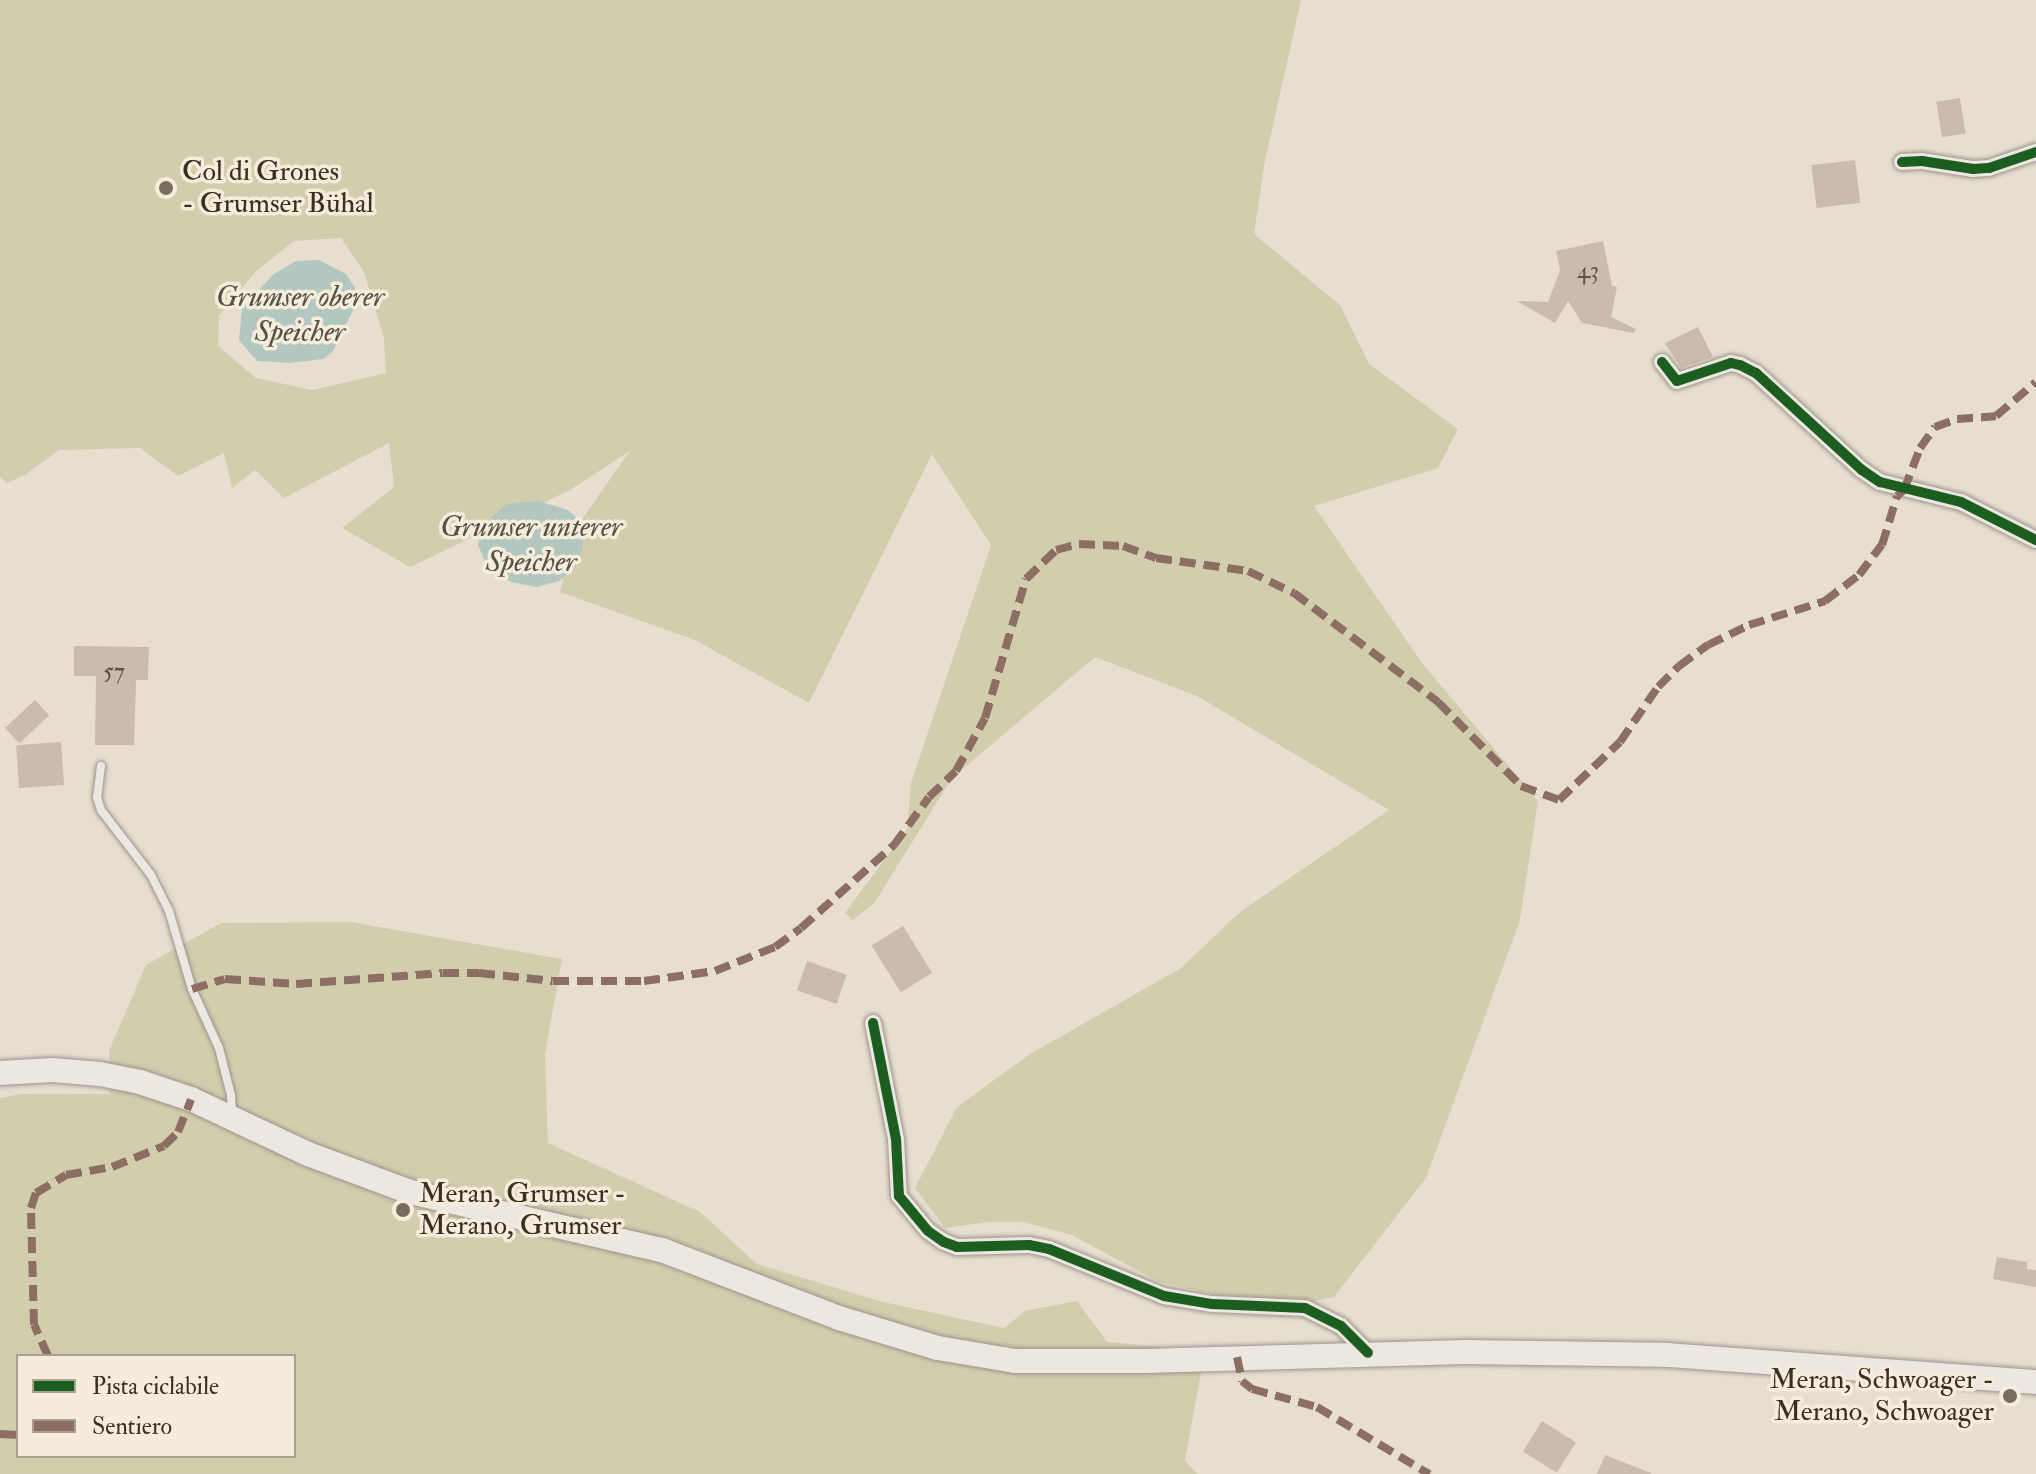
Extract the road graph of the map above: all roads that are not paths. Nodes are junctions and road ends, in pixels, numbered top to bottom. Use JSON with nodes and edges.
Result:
{"nodes":[{"id":1,"x":2036,"y":152,"type":"edge"},
{"id":2,"x":1902,"y":162,"type":"dead end"},
{"id":3,"x":1662,"y":362,"type":"dead end"},
{"id":4,"x":2036,"y":540,"type":"edge"},
{"id":5,"x":101,"y":766,"type":"dead end"},
{"id":6,"x":873,"y":1023,"type":"dead end"},
{"id":7,"x":0,"y":1073,"type":"edge"},
{"id":8,"x":232,"y":1118,"type":"junction"},
{"id":9,"x":1368,"y":1353,"type":"junction"},
{"id":10,"x":2036,"y":1382,"type":"edge"}],
"edges":[{"from":1,"to":2,"type":"street"},
{"from":3,"to":4,"type":"street"},
{"from":5,"to":8,"type":"lane"},
{"from":6,"to":9,"type":"street"},
{"from":7,"to":8,"type":"main road"},
{"from":8,"to":9,"type":"main road"},
{"from":9,"to":10,"type":"main road"}]}
